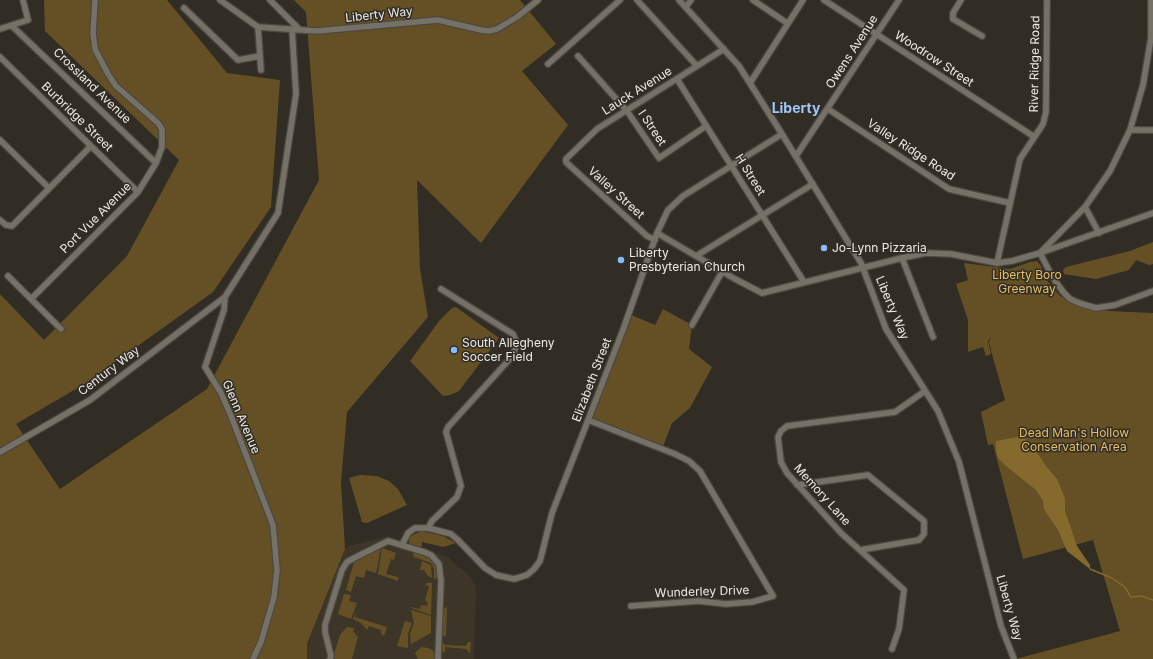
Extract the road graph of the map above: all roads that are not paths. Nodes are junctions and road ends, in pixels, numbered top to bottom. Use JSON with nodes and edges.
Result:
{"nodes":[{"id":1,"x":23,"y":0,"type":"edge"},
{"id":2,"x":95,"y":0,"type":"edge"},
{"id":3,"x":220,"y":0,"type":"edge"},
{"id":4,"x":270,"y":0,"type":"edge"},
{"id":5,"x":538,"y":0,"type":"edge"},
{"id":6,"x":620,"y":0,"type":"edge"},
{"id":7,"x":637,"y":0,"type":"edge"},
{"id":8,"x":679,"y":0,"type":"edge"},
{"id":9,"x":691,"y":0,"type":"edge"},
{"id":10,"x":753,"y":0,"type":"edge"},
{"id":11,"x":803,"y":0,"type":"edge"},
{"id":12,"x":824,"y":0,"type":"edge"},
{"id":13,"x":899,"y":0,"type":"edge"},
{"id":14,"x":961,"y":0,"type":"edge"},
{"id":15,"x":1047,"y":0,"type":"edge"},
{"id":16,"x":1151,"y":0,"type":"edge"},
{"id":17,"x":686,"y":7,"type":"junction"},
{"id":18,"x":184,"y":8,"type":"dead end"},
{"id":19,"x":788,"y":23,"type":"junction"},
{"id":20,"x":12,"y":26,"type":"junction"},
{"id":21,"x":258,"y":27,"type":"junction"},
{"id":22,"x":0,"y":29,"type":"edge"},
{"id":23,"x":292,"y":29,"type":"junction"},
{"id":24,"x":300,"y":30,"type":"junction"},
{"id":25,"x":877,"y":34,"type":"junction"},
{"id":26,"x":982,"y":36,"type":"dead end"},
{"id":27,"x":1152,"y":38,"type":"edge"},
{"id":28,"x":724,"y":49,"type":"junction"},
{"id":29,"x":260,"y":56,"type":"junction"},
{"id":30,"x":578,"y":56,"type":"dead end"},
{"id":31,"x":0,"y":57,"type":"edge"},
{"id":32,"x":548,"y":64,"type":"dead end"},
{"id":33,"x":697,"y":66,"type":"junction"},
{"id":34,"x":260,"y":70,"type":"dead end"},
{"id":35,"x":677,"y":79,"type":"junction"},
{"id":36,"x":750,"y":83,"type":"junction"},
{"id":37,"x":828,"y":109,"type":"junction"},
{"id":38,"x":627,"y":111,"type":"junction"},
{"id":39,"x":706,"y":126,"type":"junction"},
{"id":40,"x":1130,"y":130,"type":"junction"},
{"id":41,"x":1153,"y":130,"type":"edge"},
{"id":42,"x":782,"y":134,"type":"junction"},
{"id":43,"x":1033,"y":136,"type":"junction"},
{"id":44,"x":0,"y":140,"type":"edge"},
{"id":45,"x":91,"y":146,"type":"junction"},
{"id":46,"x":796,"y":156,"type":"junction"},
{"id":47,"x":566,"y":159,"type":"joint"},
{"id":48,"x":156,"y":163,"type":"junction"},
{"id":49,"x":731,"y":165,"type":"junction"},
{"id":50,"x":813,"y":184,"type":"junction"},
{"id":51,"x":49,"y":188,"type":"junction"},
{"id":52,"x":138,"y":192,"type":"junction"},
{"id":53,"x":1010,"y":203,"type":"junction"},
{"id":54,"x":1085,"y":207,"type":"junction"},
{"id":55,"x":1153,"y":213,"type":"edge"},
{"id":56,"x":762,"y":215,"type":"junction"},
{"id":57,"x":0,"y":220,"type":"edge"},
{"id":58,"x":657,"y":233,"type":"junction"},
{"id":59,"x":1099,"y":233,"type":"junction"},
{"id":60,"x":655,"y":240,"type":"junction"},
{"id":61,"x":1040,"y":253,"type":"junction"},
{"id":62,"x":696,"y":256,"type":"junction"},
{"id":63,"x":902,"y":258,"type":"junction"},
{"id":64,"x":997,"y":263,"type":"junction"},
{"id":65,"x":863,"y":267,"type":"junction"},
{"id":66,"x":722,"y":272,"type":"junction"},
{"id":67,"x":8,"y":276,"type":"dead end"},
{"id":68,"x":804,"y":282,"type":"junction"},
{"id":69,"x":441,"y":289,"type":"dead end"},
{"id":70,"x":1153,"y":291,"type":"edge"},
{"id":71,"x":225,"y":297,"type":"junction"},
{"id":72,"x":31,"y":299,"type":"junction"},
{"id":73,"x":692,"y":325,"type":"dead end"},
{"id":74,"x":61,"y":329,"type":"dead end"},
{"id":75,"x":933,"y":337,"type":"dead end"},
{"id":76,"x":925,"y":391,"type":"junction"},
{"id":77,"x":588,"y":420,"type":"junction"},
{"id":78,"x":0,"y":452,"type":"edge"},
{"id":79,"x":797,"y":485,"type":"junction"},
{"id":80,"x":428,"y":528,"type":"junction"},
{"id":81,"x":402,"y":545,"type":"junction"},
{"id":82,"x":860,"y":550,"type":"junction"},
{"id":83,"x":631,"y":606,"type":"dead end"},
{"id":84,"x":892,"y":649,"type":"dead end"},
{"id":85,"x":253,"y":659,"type":"edge"},
{"id":86,"x":330,"y":659,"type":"edge"},
{"id":87,"x":438,"y":659,"type":"edge"},
{"id":88,"x":1014,"y":659,"type":"edge"}],
"edges":[{"from":1,"to":20,"type":"street"},
{"from":2,"to":48,"type":"street","name":"Port Vue Avenue"},
{"from":3,"to":21,"type":"street"},
{"from":4,"to":24,"type":"street"},
{"from":5,"to":24,"type":"street","name":"Liberty Way"},
{"from":6,"to":32,"type":"street"},
{"from":7,"to":33,"type":"street"},
{"from":8,"to":17,"type":"street","name":"Liberty Way"},
{"from":9,"to":17,"type":"street"},
{"from":10,"to":19,"type":"street"},
{"from":11,"to":19,"type":"street"},
{"from":12,"to":25,"type":"street","name":"Woodrow Street"},
{"from":13,"to":25,"type":"street","name":"Owens Avenue"},
{"from":14,"to":26,"type":"street"},
{"from":15,"to":43,"type":"street","name":"River Ridge Road"},
{"from":16,"to":27,"type":"street"},
{"from":17,"to":28,"type":"street","name":"Liberty Way"},
{"from":18,"to":29,"type":"street"},
{"from":19,"to":36,"type":"street"},
{"from":20,"to":22,"type":"street"},
{"from":20,"to":48,"type":"street","name":"Crossland Avenue"},
{"from":21,"to":23,"type":"street","name":"Liberty Way"},
{"from":21,"to":29,"type":"street"},
{"from":23,"to":24,"type":"street","name":"Liberty Way"},
{"from":23,"to":71,"type":"street","name":"Glenn Avenue"},
{"from":25,"to":37,"type":"street","name":"Owens Avenue"},
{"from":25,"to":43,"type":"street","name":"Woodrow Street"},
{"from":27,"to":40,"type":"street"},
{"from":28,"to":33,"type":"street","name":"Lauck Avenue"},
{"from":28,"to":36,"type":"street","name":"Liberty Way"},
{"from":29,"to":34,"type":"street"},
{"from":30,"to":38,"type":"street","name":"I Street"},
{"from":31,"to":45,"type":"street","name":"Burbridge Street"},
{"from":33,"to":35,"type":"street","name":"Lauck Avenue"},
{"from":35,"to":38,"type":"street","name":"Lauck Avenue"},
{"from":35,"to":39,"type":"street","name":"H Street"},
{"from":36,"to":42,"type":"street","name":"Liberty Way"},
{"from":37,"to":46,"type":"street","name":"Owens Avenue"},
{"from":37,"to":53,"type":"street","name":"Valley Ridge Road"},
{"from":38,"to":39,"type":"street","name":"I Street"},
{"from":38,"to":47,"type":"street","name":"Lauck Avenue"},
{"from":39,"to":49,"type":"street","name":"H Street"},
{"from":40,"to":41,"type":"street"},
{"from":40,"to":54,"type":"street"},
{"from":42,"to":46,"type":"street","name":"Liberty Way"},
{"from":42,"to":49,"type":"street","name":"Elizabeth Street"},
{"from":43,"to":53,"type":"street","name":"River Ridge Road"},
{"from":44,"to":51,"type":"street"},
{"from":45,"to":51,"type":"street"},
{"from":45,"to":52,"type":"street","name":"Burbridge Street"},
{"from":46,"to":50,"type":"street","name":"Liberty Way"},
{"from":47,"to":60,"type":"street","name":"Valley Street"},
{"from":48,"to":52,"type":"street","name":"Port Vue Avenue"},
{"from":49,"to":56,"type":"street","name":"H Street"},
{"from":49,"to":58,"type":"street","name":"Elizabeth Street"},
{"from":50,"to":56,"type":"street"},
{"from":50,"to":65,"type":"street","name":"Liberty Way"},
{"from":51,"to":57,"type":"street"},
{"from":52,"to":72,"type":"street","name":"Port Vue Avenue"},
{"from":53,"to":64,"type":"street","name":"River Ridge Road"},
{"from":54,"to":59,"type":"street"},
{"from":54,"to":61,"type":"street"},
{"from":55,"to":59,"type":"street"},
{"from":56,"to":62,"type":"street"},
{"from":56,"to":68,"type":"street","name":"H Street"},
{"from":58,"to":60,"type":"street","name":"Elizabeth Street"},
{"from":58,"to":62,"type":"street"},
{"from":59,"to":61,"type":"street"},
{"from":60,"to":77,"type":"street","name":"Elizabeth Street"},
{"from":61,"to":64,"type":"street"},
{"from":61,"to":70,"type":"street"},
{"from":62,"to":66,"type":"street"},
{"from":63,"to":64,"type":"street"},
{"from":63,"to":65,"type":"street"},
{"from":63,"to":75,"type":"street"},
{"from":65,"to":68,"type":"street"},
{"from":65,"to":76,"type":"street","name":"Liberty Way"},
{"from":66,"to":68,"type":"street"},
{"from":66,"to":73,"type":"street"},
{"from":67,"to":72,"type":"street"},
{"from":69,"to":80,"type":"street"},
{"from":71,"to":78,"type":"street","name":"Century Way"},
{"from":71,"to":85,"type":"street","name":"Glenn Avenue"},
{"from":72,"to":74,"type":"street"},
{"from":76,"to":79,"type":"street","name":"Memory Lane"},
{"from":76,"to":88,"type":"street","name":"Liberty Way"},
{"from":77,"to":80,"type":"street","name":"Elizabeth Street"},
{"from":77,"to":83,"type":"street","name":"Wunderley Drive"},
{"from":79,"to":82,"type":"street","name":"Memory Lane"},
{"from":79,"to":82,"type":"street"},
{"from":80,"to":81,"type":"street"},
{"from":81,"to":86,"type":"street"},
{"from":81,"to":87,"type":"street"},
{"from":82,"to":84,"type":"street","name":"Memory Lane"}]}
